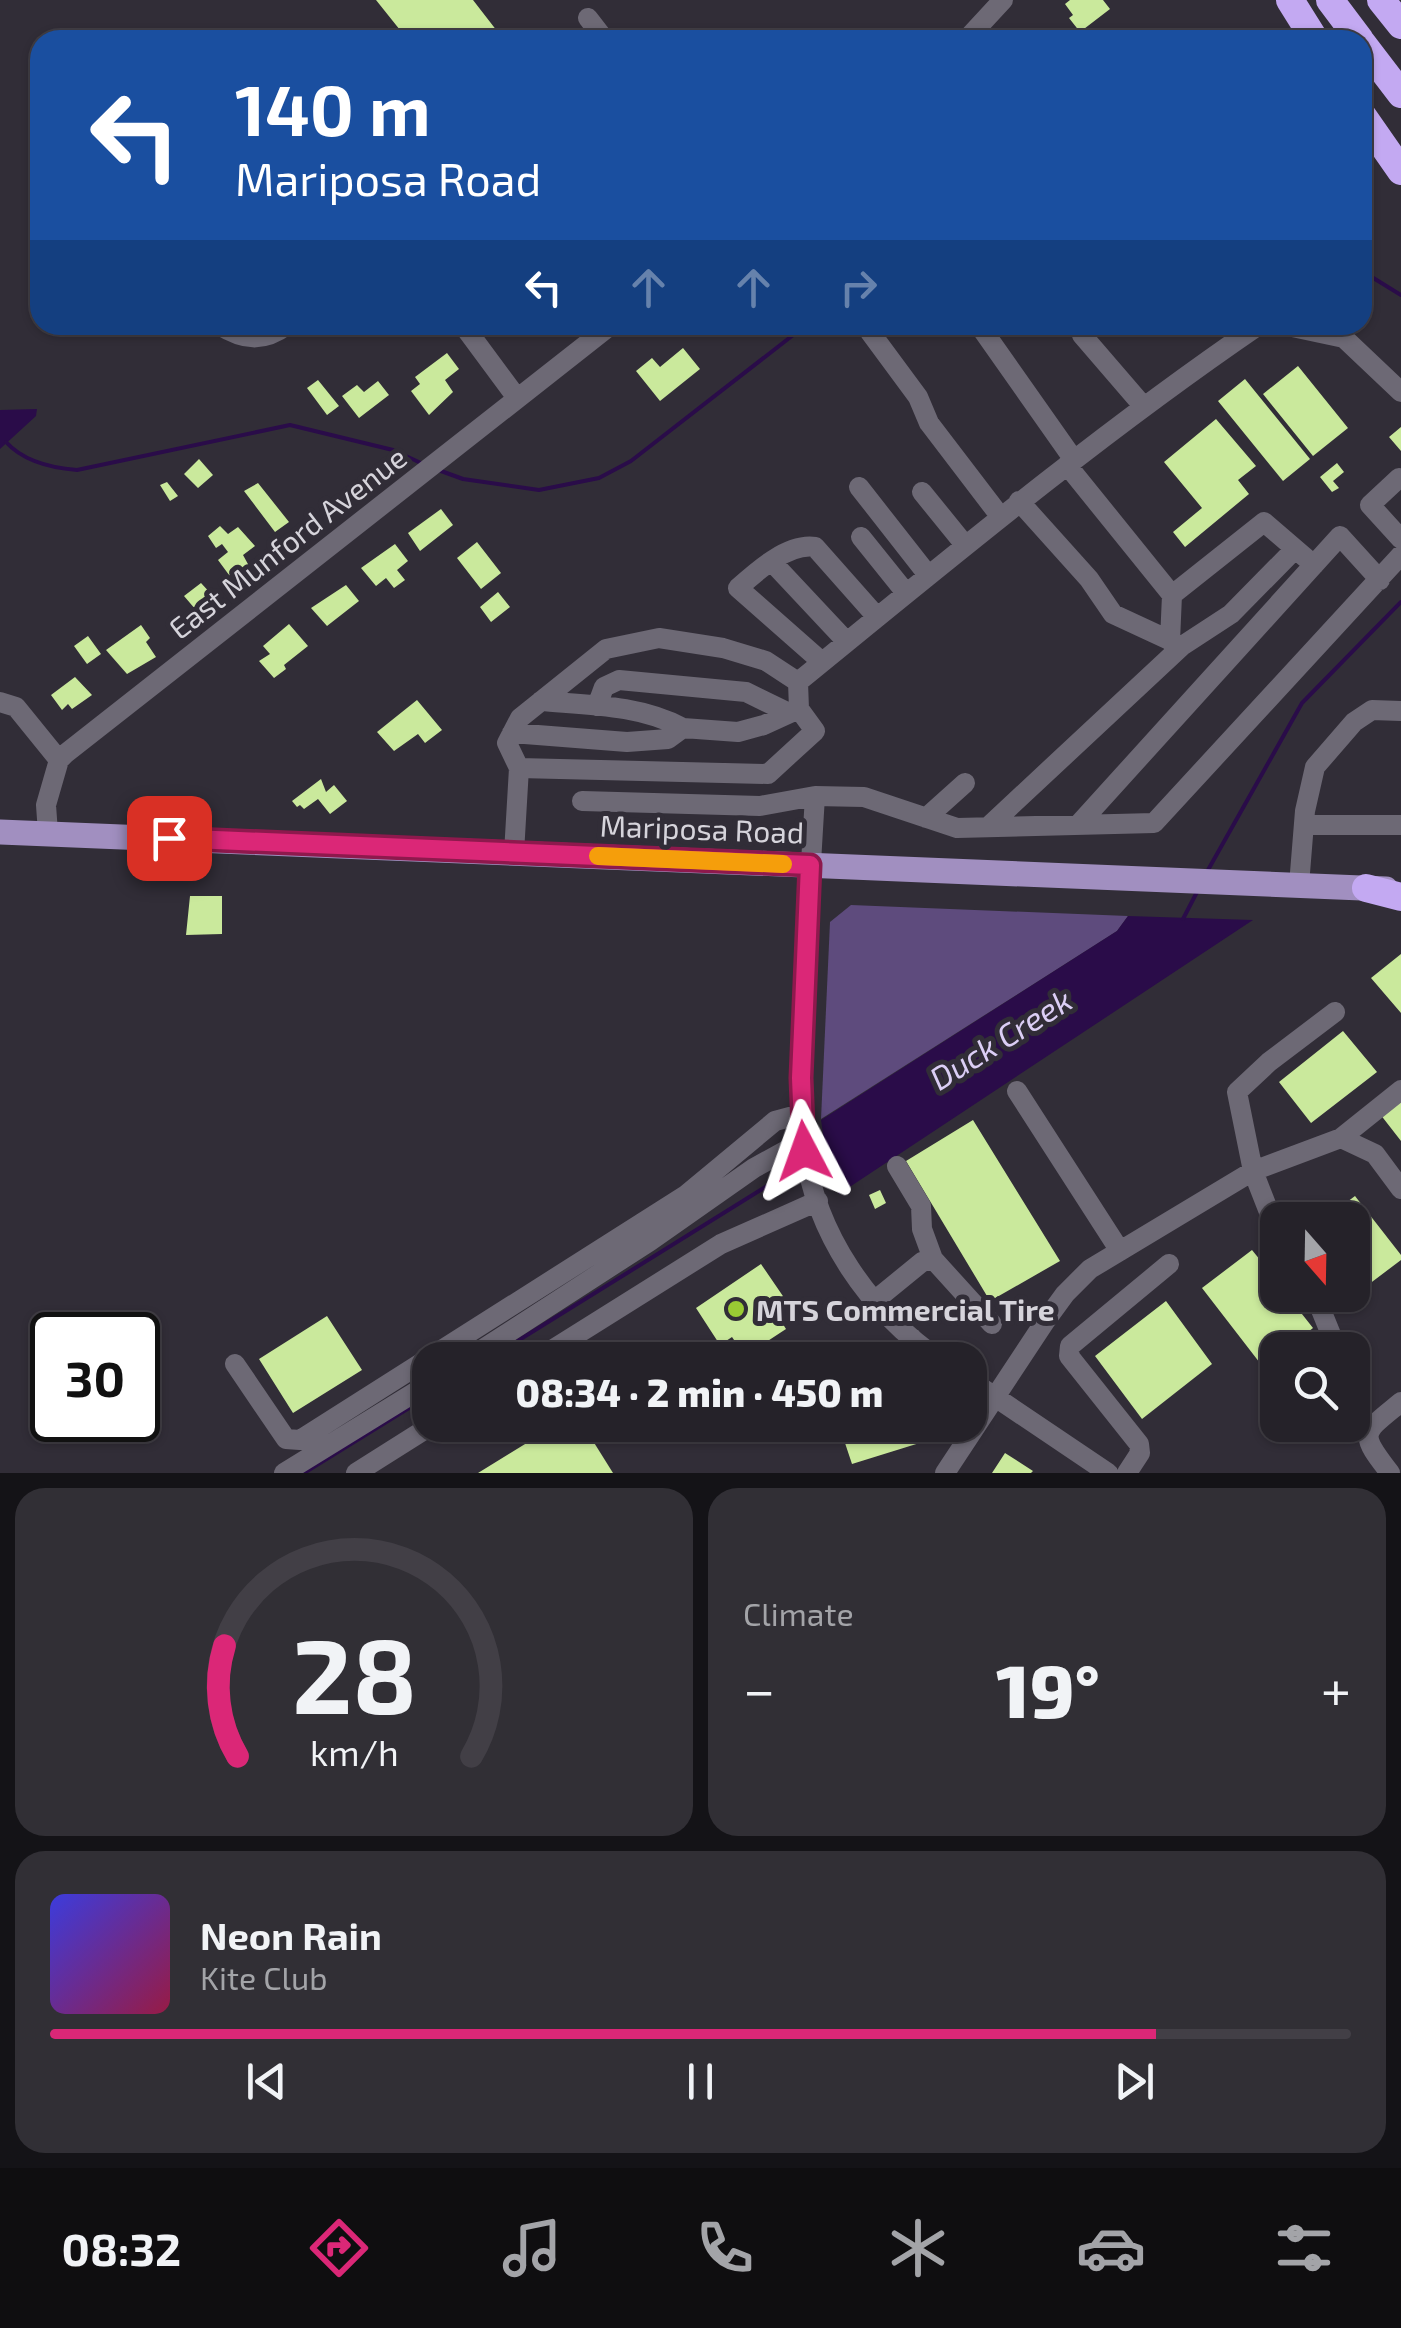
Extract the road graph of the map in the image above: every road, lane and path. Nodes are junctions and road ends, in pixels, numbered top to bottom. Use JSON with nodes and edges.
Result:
{"nodes":[{"id":1,"x":1003,"y":0,"type":"edge"},
{"id":2,"x":1290,"y":0,"type":"edge"},
{"id":3,"x":1330,"y":0,"type":"edge"},
{"id":4,"x":588,"y":18,"type":"dead end"},
{"id":5,"x":597,"y":30,"type":"edge"},
{"id":6,"x":975,"y":30,"type":"edge"},
{"id":7,"x":1309,"y":30,"type":"edge"},
{"id":8,"x":1353,"y":30,"type":"edge"},
{"id":9,"x":1372,"y":55,"type":"edge"},
{"id":10,"x":1401,"y":94,"type":"edge"},
{"id":11,"x":1372,"y":130,"type":"edge"},
{"id":12,"x":1401,"y":172,"type":"edge"},
{"id":13,"x":235,"y":335,"type":"edge"},
{"id":14,"x":266,"y":335,"type":"edge"},
{"id":15,"x":470,"y":335,"type":"edge"},
{"id":16,"x":598,"y":335,"type":"edge"},
{"id":17,"x":872,"y":335,"type":"edge"},
{"id":18,"x":986,"y":335,"type":"edge"},
{"id":19,"x":1082,"y":335,"type":"edge"},
{"id":20,"x":1245,"y":335,"type":"edge"},
{"id":21,"x":1330,"y":335,"type":"edge"},
{"id":22,"x":1401,"y":392,"type":"edge"},
{"id":23,"x":517,"y":398,"type":"junction"},
{"id":24,"x":1144,"y":406,"type":"junction"},
{"id":25,"x":1070,"y":462,"type":"junction"},
{"id":26,"x":1401,"y":480,"type":"edge"},
{"id":27,"x":859,"y":487,"type":"dead end"},
{"id":28,"x":922,"y":492,"type":"dead end"},
{"id":29,"x":1019,"y":501,"type":"junction"},
{"id":30,"x":1000,"y":516,"type":"junction"},
{"id":31,"x":861,"y":537,"type":"dead end"},
{"id":32,"x":1401,"y":539,"type":"edge"},
{"id":33,"x":964,"y":545,"type":"junction"},
{"id":34,"x":1295,"y":549,"type":"junction"},
{"id":35,"x":1401,"y":555,"type":"edge"},
{"id":36,"x":772,"y":562,"type":"junction"},
{"id":37,"x":1314,"y":565,"type":"junction"},
{"id":38,"x":928,"y":575,"type":"junction"},
{"id":39,"x":1380,"y":580,"type":"junction"},
{"id":40,"x":906,"y":593,"type":"junction"},
{"id":41,"x":1172,"y":596,"type":"junction"},
{"id":42,"x":876,"y":618,"type":"junction"},
{"id":43,"x":846,"y":642,"type":"junction"},
{"id":44,"x":1176,"y":644,"type":"junction"},
{"id":45,"x":822,"y":662,"type":"junction"},
{"id":46,"x":798,"y":682,"type":"junction"},
{"id":47,"x":541,"y":701,"type":"junction"},
{"id":48,"x":0,"y":702,"type":"edge"},
{"id":49,"x":597,"y":706,"type":"junction"},
{"id":50,"x":794,"y":711,"type":"junction"},
{"id":51,"x":1401,"y":711,"type":"edge"},
{"id":52,"x":684,"y":728,"type":"junction"},
{"id":53,"x":512,"y":733,"type":"junction"},
{"id":54,"x":59,"y":760,"type":"junction"},
{"id":55,"x":519,"y":768,"type":"junction"},
{"id":56,"x":966,"y":783,"type":"dead end"},
{"id":57,"x":815,"y":796,"type":"junction"},
{"id":58,"x":582,"y":801,"type":"dead end"},
{"id":59,"x":926,"y":818,"type":"junction"},
{"id":60,"x":1079,"y":824,"type":"junction"},
{"id":61,"x":989,"y":826,"type":"junction"},
{"id":62,"x":1304,"y":826,"type":"junction"},
{"id":63,"x":1401,"y":826,"type":"edge"},
{"id":64,"x":0,"y":832,"type":"edge"},
{"id":65,"x":48,"y":833,"type":"junction"},
{"id":66,"x":514,"y":852,"type":"junction"},
{"id":67,"x":810,"y":865,"type":"junction"},
{"id":68,"x":1299,"y":885,"type":"junction"},
{"id":69,"x":1366,"y":888,"type":"joint"},
{"id":70,"x":1401,"y":893,"type":"edge"},
{"id":71,"x":1335,"y":1012,"type":"dead end"},
{"id":72,"x":1401,"y":1090,"type":"edge"},
{"id":73,"x":1018,"y":1092,"type":"dead end"},
{"id":74,"x":801,"y":1114,"type":"junction"},
{"id":75,"x":1341,"y":1138,"type":"junction"},
{"id":76,"x":804,"y":1142,"type":"junction"},
{"id":77,"x":897,"y":1166,"type":"dead end"},
{"id":78,"x":1253,"y":1171,"type":"junction"},
{"id":79,"x":1401,"y":1188,"type":"edge"},
{"id":80,"x":818,"y":1201,"type":"junction"},
{"id":81,"x":1265,"y":1202,"type":"edge"},
{"id":82,"x":1120,"y":1251,"type":"junction"},
{"id":83,"x":934,"y":1259,"type":"junction"},
{"id":84,"x":1169,"y":1264,"type":"dead end"},
{"id":85,"x":873,"y":1302,"type":"junction"},
{"id":86,"x":992,"y":1324,"type":"dead end"},
{"id":87,"x":912,"y":1338,"type":"junction"},
{"id":88,"x":494,"y":1342,"type":"edge"},
{"id":89,"x":565,"y":1342,"type":"edge"},
{"id":90,"x":908,"y":1342,"type":"edge"},
{"id":91,"x":917,"y":1342,"type":"edge"},
{"id":92,"x":235,"y":1364,"type":"dead end"},
{"id":93,"x":987,"y":1392,"type":"edge"},
{"id":94,"x":412,"y":1394,"type":"edge"},
{"id":95,"x":996,"y":1398,"type":"junction"},
{"id":96,"x":1401,"y":1402,"type":"edge"},
{"id":97,"x":412,"y":1438,"type":"edge"},
{"id":98,"x":284,"y":1473,"type":"edge"},
{"id":99,"x":356,"y":1473,"type":"edge"},
{"id":100,"x":945,"y":1473,"type":"edge"},
{"id":101,"x":1108,"y":1473,"type":"edge"},
{"id":102,"x":1127,"y":1473,"type":"edge"},
{"id":103,"x":1390,"y":1473,"type":"edge"}],
"edges":[{"from":1,"to":6,"type":"street"},
{"from":2,"to":7,"type":"highway"},
{"from":3,"to":8,"type":"highway"},
{"from":4,"to":5,"type":"street"},
{"from":9,"to":10,"type":"highway"},
{"from":11,"to":12,"type":"highway"},
{"from":13,"to":14,"type":"street"},
{"from":15,"to":23,"type":"street"},
{"from":16,"to":23,"type":"street","name":"East Munford Avenue"},
{"from":17,"to":30,"type":"street"},
{"from":18,"to":25,"type":"street"},
{"from":19,"to":24,"type":"street"},
{"from":20,"to":24,"type":"street"},
{"from":21,"to":22,"type":"street"},
{"from":23,"to":54,"type":"street","name":"East Munford Avenue"},
{"from":24,"to":25,"type":"street"},
{"from":25,"to":29,"type":"street"},
{"from":25,"to":41,"type":"street"},
{"from":26,"to":32,"type":"street"},
{"from":27,"to":38,"type":"street"},
{"from":28,"to":33,"type":"street"},
{"from":29,"to":30,"type":"street"},
{"from":29,"to":44,"type":"street"},
{"from":30,"to":33,"type":"street"},
{"from":31,"to":40,"type":"street"},
{"from":33,"to":38,"type":"street"},
{"from":34,"to":37,"type":"street"},
{"from":34,"to":41,"type":"street"},
{"from":34,"to":44,"type":"street"},
{"from":35,"to":39,"type":"street"},
{"from":36,"to":42,"type":"street"},
{"from":36,"to":43,"type":"street"},
{"from":36,"to":45,"type":"street"},
{"from":37,"to":39,"type":"street"},
{"from":37,"to":60,"type":"street"},
{"from":38,"to":40,"type":"street"},
{"from":39,"to":60,"type":"street"},
{"from":40,"to":42,"type":"street"},
{"from":41,"to":44,"type":"street"},
{"from":42,"to":43,"type":"street"},
{"from":43,"to":45,"type":"street"},
{"from":44,"to":61,"type":"street"},
{"from":45,"to":46,"type":"street"},
{"from":46,"to":47,"type":"street"},
{"from":46,"to":50,"type":"street"},
{"from":47,"to":49,"type":"street"},
{"from":47,"to":53,"type":"street"},
{"from":48,"to":54,"type":"street"},
{"from":49,"to":50,"type":"street"},
{"from":49,"to":52,"type":"street"},
{"from":50,"to":52,"type":"street"},
{"from":50,"to":55,"type":"street"},
{"from":51,"to":62,"type":"street"},
{"from":52,"to":53,"type":"street"},
{"from":53,"to":55,"type":"street"},
{"from":54,"to":65,"type":"street"},
{"from":55,"to":66,"type":"street"},
{"from":56,"to":59,"type":"street"},
{"from":57,"to":58,"type":"street"},
{"from":57,"to":59,"type":"street"},
{"from":57,"to":67,"type":"street"},
{"from":59,"to":61,"type":"street"},
{"from":60,"to":61,"type":"street"},
{"from":62,"to":63,"type":"street"},
{"from":62,"to":68,"type":"street"},
{"from":64,"to":65,"type":"main road","name":"Mariposa Road"},
{"from":65,"to":66,"type":"main road","name":"Mariposa Road"},
{"from":66,"to":67,"type":"main road","name":"Mariposa Road"},
{"from":67,"to":68,"type":"main road","name":"Mariposa Road"},
{"from":67,"to":74,"type":"street"},
{"from":68,"to":69,"type":"main road","name":"Mariposa Road"},
{"from":69,"to":70,"type":"highway"},
{"from":71,"to":78,"type":"street"},
{"from":72,"to":75,"type":"street"},
{"from":73,"to":82,"type":"street"},
{"from":74,"to":76,"type":"street"},
{"from":74,"to":92,"type":"street"},
{"from":75,"to":78,"type":"street"},
{"from":75,"to":79,"type":"street"},
{"from":76,"to":80,"type":"street"},
{"from":76,"to":88,"type":"street"},
{"from":77,"to":83,"type":"street"},
{"from":78,"to":81,"type":"street"},
{"from":78,"to":82,"type":"street"},
{"from":80,"to":85,"type":"street"},
{"from":80,"to":89,"type":"street"},
{"from":82,"to":95,"type":"street"},
{"from":83,"to":85,"type":"street"},
{"from":83,"to":86,"type":"street"},
{"from":84,"to":102,"type":"street"},
{"from":85,"to":87,"type":"street"},
{"from":87,"to":90,"type":"street"},
{"from":87,"to":91,"type":"street"},
{"from":93,"to":95,"type":"street"},
{"from":94,"to":98,"type":"street"},
{"from":95,"to":100,"type":"street"},
{"from":95,"to":101,"type":"street"},
{"from":96,"to":103,"type":"street"},
{"from":97,"to":99,"type":"street"}]}
